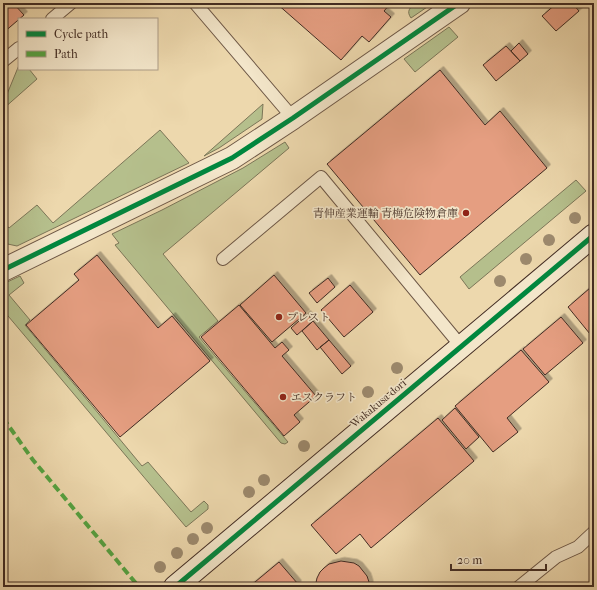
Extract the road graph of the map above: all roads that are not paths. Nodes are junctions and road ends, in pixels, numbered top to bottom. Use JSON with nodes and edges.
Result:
{"nodes":[{"id":1,"x":71,"y":3,"type":"edge"},
{"id":2,"x":195,"y":3,"type":"edge"},
{"id":3,"x":459,"y":3,"type":"edge"},
{"id":4,"x":53,"y":18,"type":"edge"},
{"id":5,"x":18,"y":49,"type":"edge"},
{"id":6,"x":3,"y":61,"type":"edge"},
{"id":7,"x":293,"y":118,"type":"junction"},
{"id":8,"x":594,"y":235,"type":"edge"},
{"id":9,"x":223,"y":259,"type":"dead end"},
{"id":10,"x":4,"y":268,"type":"edge"},
{"id":11,"x":461,"y":346,"type":"junction"},
{"id":12,"x":594,"y":532,"type":"edge"},
{"id":13,"x":180,"y":585,"type":"edge"},
{"id":14,"x":519,"y":587,"type":"edge"}],
"edges":[{"from":1,"to":4,"type":"lane"},
{"from":2,"to":7,"type":"lane"},
{"from":3,"to":7,"type":"street"},
{"from":5,"to":6,"type":"lane"},
{"from":7,"to":10,"type":"street"},
{"from":8,"to":11,"type":"street","name":"Wakakusa-dori"},
{"from":9,"to":11,"type":"lane"},
{"from":11,"to":13,"type":"street","name":"Wakakusa-dori"},
{"from":12,"to":14,"type":"lane"}]}
